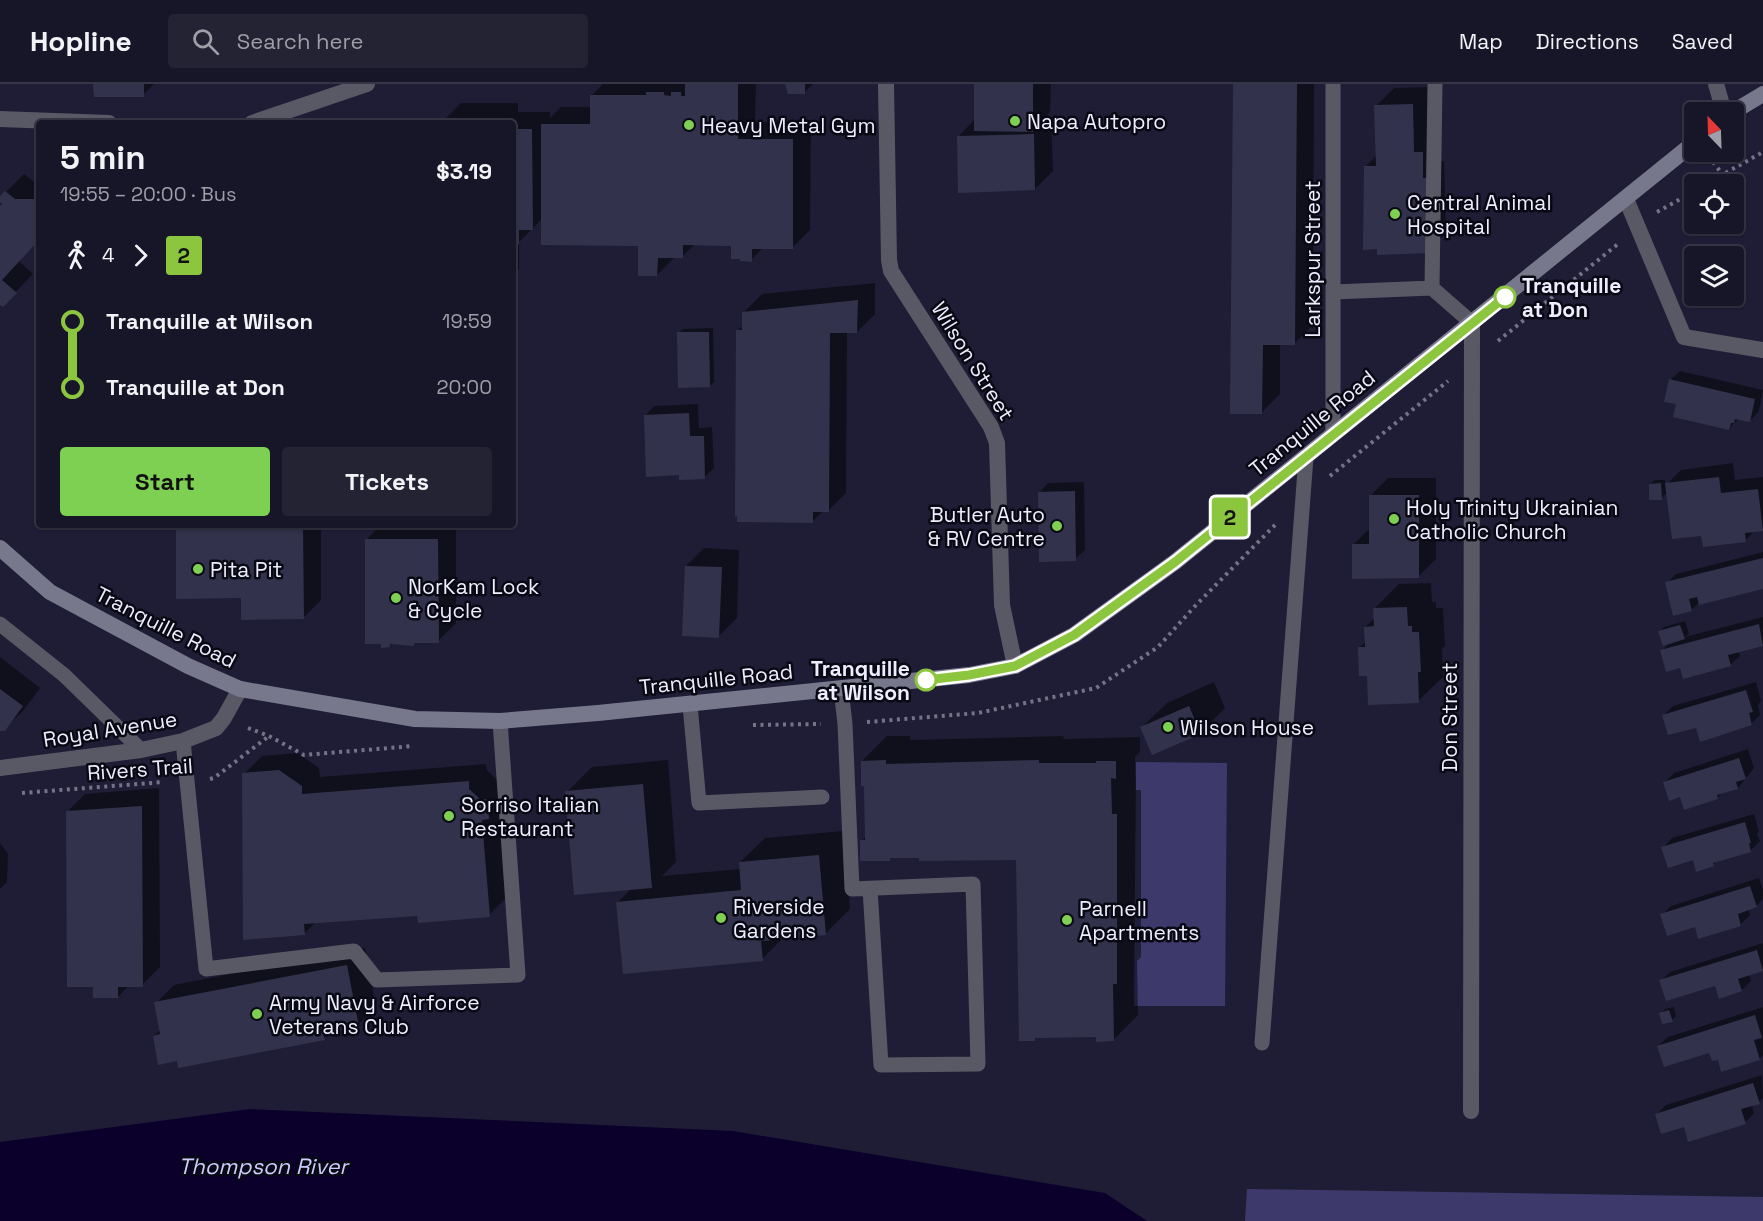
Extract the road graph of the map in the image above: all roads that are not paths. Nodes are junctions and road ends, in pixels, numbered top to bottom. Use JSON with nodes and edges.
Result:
{"nodes":[{"id":1,"x":367,"y":84,"type":"edge"},
{"id":2,"x":886,"y":84,"type":"edge"},
{"id":3,"x":1333,"y":84,"type":"edge"},
{"id":4,"x":1435,"y":84,"type":"edge"},
{"id":5,"x":1716,"y":84,"type":"edge"},
{"id":6,"x":1763,"y":94,"type":"edge"},
{"id":7,"x":1721,"y":102,"type":"edge"},
{"id":8,"x":1744,"y":105,"type":"edge"},
{"id":9,"x":0,"y":119,"type":"edge"},
{"id":10,"x":36,"y":120,"type":"edge"},
{"id":11,"x":261,"y":120,"type":"edge"},
{"id":12,"x":1684,"y":151,"type":"edge"},
{"id":13,"x":1626,"y":200,"type":"junction"},
{"id":14,"x":1432,"y":288,"type":"junction"},
{"id":15,"x":1333,"y":292,"type":"junction"},
{"id":16,"x":1472,"y":323,"type":"junction"},
{"id":17,"x":1763,"y":350,"type":"edge"},
{"id":18,"x":1333,"y":434,"type":"junction"},
{"id":19,"x":1306,"y":457,"type":"junction"},
{"id":20,"x":0,"y":548,"type":"edge"},
{"id":21,"x":0,"y":624,"type":"edge"},
{"id":22,"x":1015,"y":666,"type":"junction"},
{"id":23,"x":240,"y":689,"type":"junction"},
{"id":24,"x":841,"y":689,"type":"junction"},
{"id":25,"x":690,"y":705,"type":"junction"},
{"id":26,"x":500,"y":721,"type":"junction"},
{"id":27,"x":183,"y":741,"type":"junction"},
{"id":28,"x":141,"y":750,"type":"junction"},
{"id":29,"x":0,"y":768,"type":"edge"},
{"id":30,"x":822,"y":797,"type":"dead end"},
{"id":31,"x":870,"y":889,"type":"junction"},
{"id":32,"x":1262,"y":1043,"type":"dead end"},
{"id":33,"x":1471,"y":1111,"type":"dead end"}],
"edges":[{"from":1,"to":11,"type":"street"},
{"from":2,"to":22,"type":"street","name":"Wilson Street"},
{"from":3,"to":15,"type":"lane","name":"Larkspur Street"},
{"from":4,"to":14,"type":"lane"},
{"from":5,"to":7,"type":"street"},
{"from":6,"to":8,"type":"main road"},
{"from":9,"to":10,"type":"street"},
{"from":12,"to":13,"type":"main road","name":"Tranquille Road"},
{"from":13,"to":16,"type":"main road","name":"Tranquille Road"},
{"from":13,"to":17,"type":"street"},
{"from":14,"to":15,"type":"lane"},
{"from":14,"to":16,"type":"lane"},
{"from":15,"to":18,"type":"lane","name":"Larkspur Street"},
{"from":16,"to":18,"type":"main road","name":"Tranquille Road"},
{"from":16,"to":33,"type":"street","name":"Don Street"},
{"from":18,"to":19,"type":"main road","name":"Tranquille Road"},
{"from":19,"to":22,"type":"main road","name":"Tranquille Road"},
{"from":19,"to":32,"type":"lane"},
{"from":20,"to":23,"type":"main road","name":"Tranquille Road"},
{"from":21,"to":28,"type":"lane"},
{"from":22,"to":24,"type":"main road","name":"Tranquille Road"},
{"from":23,"to":26,"type":"main road","name":"Tranquille Road"},
{"from":23,"to":27,"type":"street","name":"Royal Avenue"},
{"from":24,"to":25,"type":"main road","name":"Tranquille Road"},
{"from":24,"to":31,"type":"lane"},
{"from":25,"to":26,"type":"main road","name":"Tranquille Road"},
{"from":25,"to":30,"type":"lane"},
{"from":26,"to":27,"type":"lane"},
{"from":27,"to":28,"type":"street","name":"Royal Avenue"},
{"from":28,"to":29,"type":"street","name":"Royal Avenue"},
{"from":31,"to":31,"type":"lane"}]}
